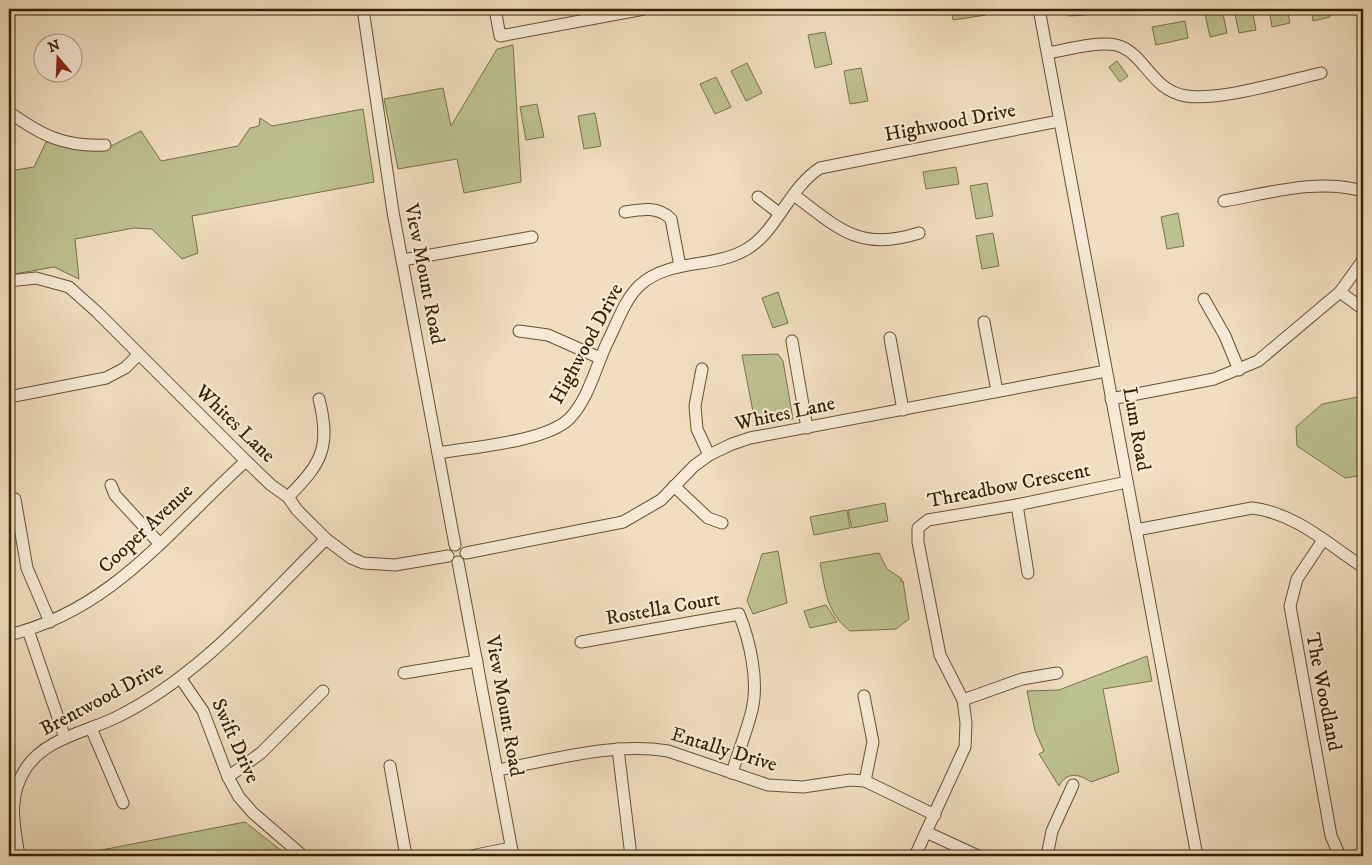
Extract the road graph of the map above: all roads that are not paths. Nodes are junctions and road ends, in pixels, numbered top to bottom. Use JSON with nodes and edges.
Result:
{"nodes":[{"id":1,"x":363,"y":9,"type":"edge"},
{"id":2,"x":495,"y":9,"type":"edge"},
{"id":3,"x":644,"y":9,"type":"edge"},
{"id":4,"x":1039,"y":9,"type":"edge"},
{"id":5,"x":1048,"y":53,"type":"junction"},
{"id":6,"x":1321,"y":73,"type":"dead end"},
{"id":7,"x":9,"y":112,"type":"edge"},
{"id":8,"x":1059,"y":121,"type":"junction"},
{"id":9,"x":105,"y":145,"type":"dead end"},
{"id":10,"x":1363,"y":191,"type":"edge"},
{"id":11,"x":794,"y":195,"type":"junction"},
{"id":12,"x":758,"y":197,"type":"dead end"},
{"id":13,"x":1224,"y":202,"type":"dead end"},
{"id":14,"x":625,"y":212,"type":"dead end"},
{"id":15,"x":779,"y":212,"type":"junction"},
{"id":16,"x":919,"y":232,"type":"dead end"},
{"id":17,"x":532,"y":237,"type":"dead end"},
{"id":18,"x":403,"y":260,"type":"junction"},
{"id":19,"x":1363,"y":260,"type":"edge"},
{"id":20,"x":680,"y":266,"type":"junction"},
{"id":21,"x":9,"y":281,"type":"edge"},
{"id":22,"x":1340,"y":292,"type":"junction"},
{"id":23,"x":1204,"y":299,"type":"dead end"},
{"id":24,"x":1363,"y":310,"type":"edge"},
{"id":25,"x":984,"y":322,"type":"dead end"},
{"id":26,"x":520,"y":331,"type":"dead end"},
{"id":27,"x":890,"y":338,"type":"dead end"},
{"id":28,"x":792,"y":341,"type":"dead end"},
{"id":29,"x":138,"y":355,"type":"junction"},
{"id":30,"x":600,"y":358,"type":"junction"},
{"id":31,"x":702,"y":369,"type":"dead end"},
{"id":32,"x":1239,"y":370,"type":"junction"},
{"id":33,"x":1106,"y":371,"type":"junction"},
{"id":34,"x":997,"y":391,"type":"junction"},
{"id":35,"x":9,"y":397,"type":"edge"},
{"id":36,"x":319,"y":399,"type":"dead end"},
{"id":37,"x":1111,"y":399,"type":"junction"},
{"id":38,"x":903,"y":410,"type":"junction"},
{"id":39,"x":807,"y":428,"type":"junction"},
{"id":40,"x":438,"y":453,"type":"junction"},
{"id":41,"x":709,"y":455,"type":"junction"},
{"id":42,"x":246,"y":461,"type":"junction"},
{"id":43,"x":1126,"y":482,"type":"junction"},
{"id":44,"x":111,"y":485,"type":"dead end"},
{"id":45,"x":674,"y":486,"type":"junction"},
{"id":46,"x":288,"y":497,"type":"junction"},
{"id":47,"x":15,"y":499,"type":"dead end"},
{"id":48,"x":1017,"y":505,"type":"junction"},
{"id":49,"x":722,"y":523,"type":"dead end"},
{"id":50,"x":1136,"y":530,"type":"junction"},
{"id":51,"x":326,"y":539,"type":"junction"},
{"id":52,"x":1323,"y":540,"type":"junction"},
{"id":53,"x":160,"y":544,"type":"junction"},
{"id":54,"x":457,"y":557,"type":"junction"},
{"id":55,"x":1363,"y":567,"type":"edge"},
{"id":56,"x":1028,"y":573,"type":"dead end"},
{"id":57,"x":50,"y":622,"type":"junction"},
{"id":58,"x":28,"y":630,"type":"junction"},
{"id":59,"x":9,"y":635,"type":"edge"},
{"id":60,"x":580,"y":642,"type":"dead end"},
{"id":61,"x":477,"y":661,"type":"junction"},
{"id":62,"x":404,"y":673,"type":"dead end"},
{"id":63,"x":1057,"y":673,"type":"dead end"},
{"id":64,"x":181,"y":679,"type":"junction"},
{"id":65,"x":323,"y":691,"type":"dead end"},
{"id":66,"x":864,"y":696,"type":"dead end"},
{"id":67,"x":963,"y":700,"type":"junction"},
{"id":68,"x":91,"y":728,"type":"junction"},
{"id":69,"x":65,"y":738,"type":"junction"},
{"id":70,"x":618,"y":749,"type":"junction"},
{"id":71,"x":390,"y":766,"type":"dead end"},
{"id":72,"x":497,"y":770,"type":"junction"},
{"id":73,"x":732,"y":773,"type":"junction"},
{"id":74,"x":228,"y":777,"type":"junction"},
{"id":75,"x":865,"y":781,"type":"junction"},
{"id":76,"x":1074,"y":785,"type":"dead end"},
{"id":77,"x":123,"y":803,"type":"dead end"},
{"id":78,"x":10,"y":815,"type":"edge"},
{"id":79,"x":934,"y":815,"type":"junction"},
{"id":80,"x":926,"y":832,"type":"junction"},
{"id":81,"x":512,"y":852,"type":"edge"},
{"id":82,"x":19,"y":856,"type":"edge"},
{"id":83,"x":303,"y":856,"type":"edge"},
{"id":84,"x":406,"y":856,"type":"edge"},
{"id":85,"x":471,"y":856,"type":"edge"},
{"id":86,"x":631,"y":856,"type":"edge"},
{"id":87,"x":915,"y":856,"type":"edge"},
{"id":88,"x":978,"y":856,"type":"edge"},
{"id":89,"x":1047,"y":856,"type":"edge"},
{"id":90,"x":1197,"y":856,"type":"edge"},
{"id":91,"x":1340,"y":856,"type":"edge"}],
"edges":[{"from":1,"to":18,"type":"street","name":"View Mount Road"},
{"from":2,"to":3,"type":"street"},
{"from":4,"to":5,"type":"street","name":"Lum Road"},
{"from":5,"to":6,"type":"street"},
{"from":5,"to":8,"type":"street","name":"Lum Road"},
{"from":7,"to":9,"type":"street"},
{"from":8,"to":11,"type":"street","name":"Highwood Drive"},
{"from":8,"to":33,"type":"street","name":"Lum Road"},
{"from":10,"to":13,"type":"street"},
{"from":11,"to":15,"type":"street","name":"Highwood Drive"},
{"from":11,"to":16,"type":"street"},
{"from":12,"to":15,"type":"street"},
{"from":14,"to":20,"type":"street"},
{"from":15,"to":20,"type":"street","name":"Highwood Drive"},
{"from":17,"to":18,"type":"street"},
{"from":18,"to":40,"type":"street","name":"View Mount Road"},
{"from":19,"to":22,"type":"street"},
{"from":20,"to":30,"type":"street","name":"Highwood Drive"},
{"from":21,"to":29,"type":"street","name":"Whites Lane"},
{"from":22,"to":24,"type":"street"},
{"from":22,"to":32,"type":"street"},
{"from":23,"to":32,"type":"street"},
{"from":25,"to":34,"type":"street"},
{"from":26,"to":30,"type":"street"},
{"from":27,"to":38,"type":"street"},
{"from":28,"to":39,"type":"street"},
{"from":29,"to":35,"type":"street"},
{"from":29,"to":42,"type":"street","name":"Whites Lane"},
{"from":30,"to":40,"type":"street","name":"Highwood Drive"},
{"from":31,"to":41,"type":"street"},
{"from":32,"to":37,"type":"street"},
{"from":33,"to":34,"type":"street","name":"Whites Lane"},
{"from":33,"to":37,"type":"street","name":"Lum Road"},
{"from":34,"to":38,"type":"street","name":"Whites Lane"},
{"from":36,"to":46,"type":"street"},
{"from":37,"to":43,"type":"street","name":"Lum Road"},
{"from":38,"to":39,"type":"street","name":"Whites Lane"},
{"from":39,"to":41,"type":"street","name":"Whites Lane"},
{"from":40,"to":54,"type":"street","name":"View Mount Road"},
{"from":41,"to":45,"type":"street","name":"Whites Lane"},
{"from":42,"to":46,"type":"street","name":"Whites Lane"},
{"from":42,"to":53,"type":"street","name":"Cooper Avenue"},
{"from":43,"to":48,"type":"street","name":"Threadbow Crescent"},
{"from":43,"to":50,"type":"street","name":"Lum Road"},
{"from":44,"to":53,"type":"street"},
{"from":45,"to":49,"type":"street"},
{"from":45,"to":54,"type":"street","name":"Whites Lane"},
{"from":46,"to":51,"type":"street","name":"Whites Lane"},
{"from":47,"to":57,"type":"street"},
{"from":48,"to":56,"type":"street"},
{"from":48,"to":67,"type":"street","name":"Threadbow Crescent"},
{"from":50,"to":52,"type":"street"},
{"from":50,"to":90,"type":"street","name":"Lum Road"},
{"from":51,"to":54,"type":"street","name":"Whites Lane"},
{"from":51,"to":64,"type":"street","name":"Brentwood Drive"},
{"from":52,"to":55,"type":"street"},
{"from":52,"to":91,"type":"street","name":"The Woodland"},
{"from":53,"to":57,"type":"street","name":"Cooper Avenue"},
{"from":54,"to":61,"type":"street","name":"View Mount Road"},
{"from":57,"to":58,"type":"street","name":"Cooper Avenue"},
{"from":58,"to":59,"type":"street","name":"Cooper Avenue"},
{"from":58,"to":69,"type":"street"},
{"from":60,"to":73,"type":"street","name":"Rostella Court"},
{"from":61,"to":62,"type":"street"},
{"from":61,"to":72,"type":"street","name":"View Mount Road"},
{"from":63,"to":67,"type":"street"},
{"from":64,"to":68,"type":"street","name":"Brentwood Drive"},
{"from":64,"to":74,"type":"street","name":"Swift Drive"},
{"from":65,"to":74,"type":"street"},
{"from":66,"to":75,"type":"street"},
{"from":67,"to":79,"type":"street","name":"Threadbow Crescent"},
{"from":68,"to":69,"type":"street","name":"Brentwood Drive"},
{"from":68,"to":77,"type":"street"},
{"from":69,"to":78,"type":"street","name":"Brentwood Drive"},
{"from":70,"to":72,"type":"street","name":"Entally Drive"},
{"from":70,"to":73,"type":"street","name":"Entally Drive"},
{"from":70,"to":86,"type":"street"},
{"from":71,"to":84,"type":"street"},
{"from":72,"to":81,"type":"street","name":"View Mount Road"},
{"from":73,"to":75,"type":"street","name":"Entally Drive"},
{"from":74,"to":83,"type":"street","name":"Swift Drive"},
{"from":75,"to":79,"type":"street","name":"Entally Drive"},
{"from":76,"to":89,"type":"street"},
{"from":78,"to":82,"type":"street","name":"Brentwood Drive"},
{"from":79,"to":80,"type":"street","name":"Threadbow Crescent"},
{"from":80,"to":87,"type":"street","name":"Threadbow Crescent"},
{"from":80,"to":88,"type":"street"},
{"from":81,"to":85,"type":"street"}]}
